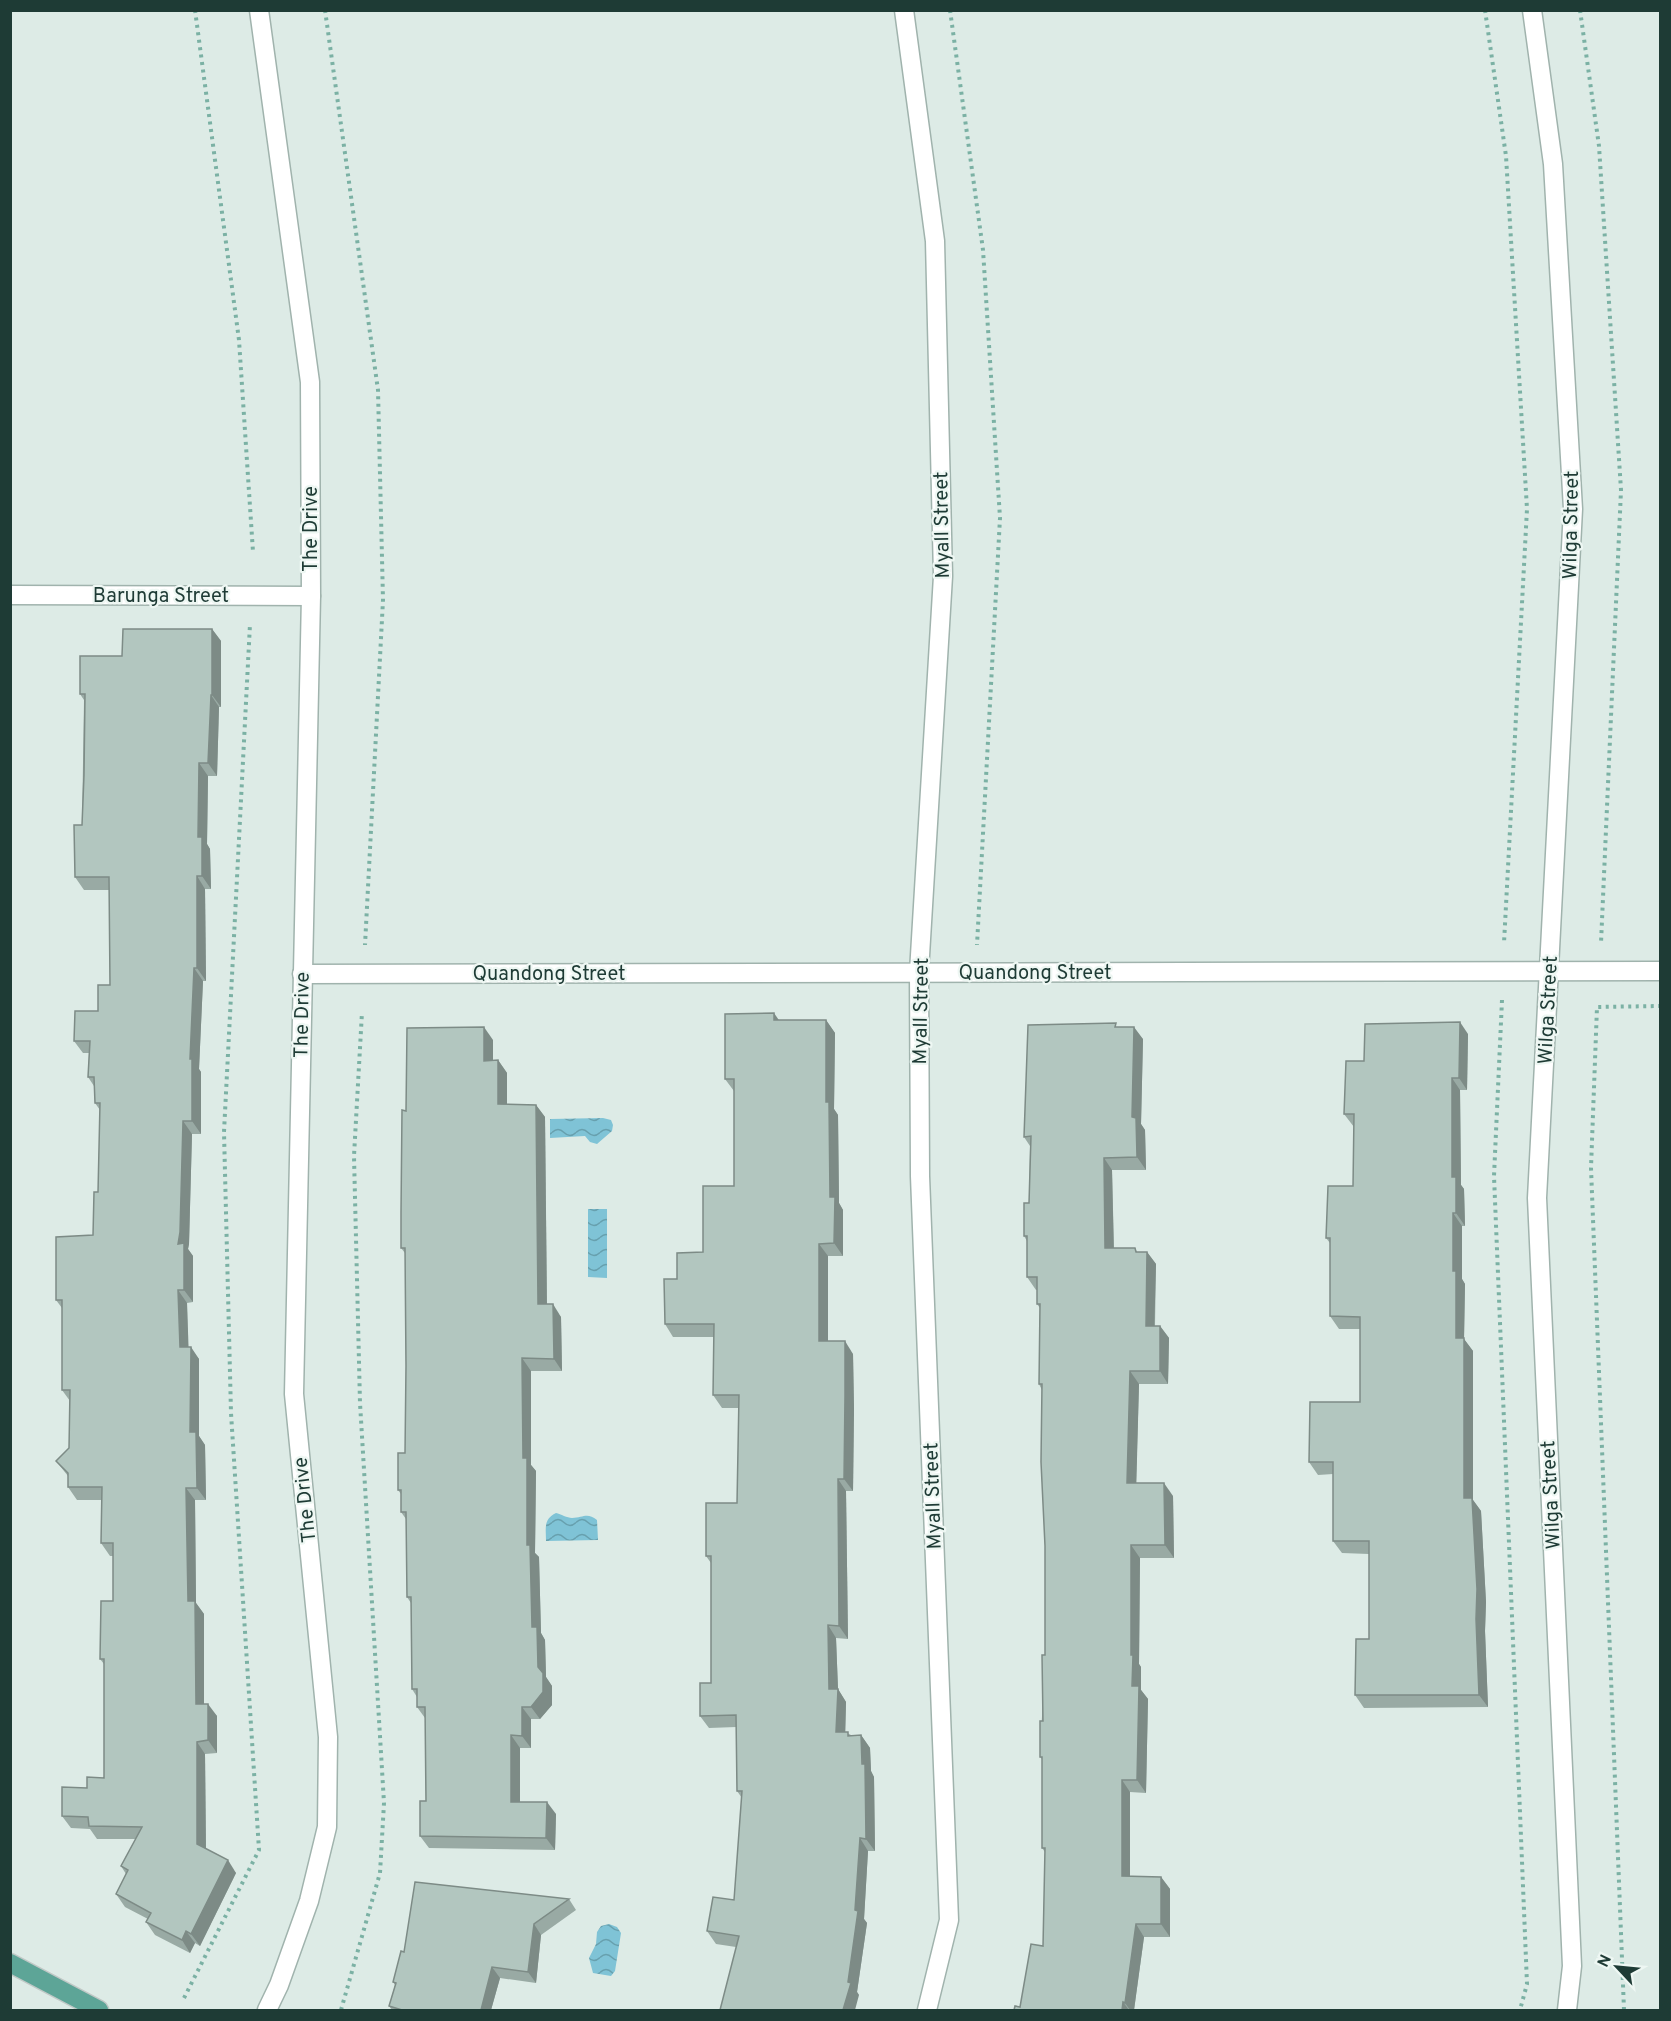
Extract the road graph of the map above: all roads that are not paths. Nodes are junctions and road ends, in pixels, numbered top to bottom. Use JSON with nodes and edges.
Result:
{"nodes":[{"id":1,"x":259,"y":10,"type":"edge"},
{"id":2,"x":904,"y":10,"type":"edge"},
{"id":3,"x":1532,"y":10,"type":"edge"},
{"id":4,"x":10,"y":595,"type":"edge"},
{"id":5,"x":311,"y":596,"type":"junction"},
{"id":6,"x":1549,"y":971,"type":"junction"},
{"id":7,"x":1660,"y":971,"type":"edge"},
{"id":8,"x":919,"y":972,"type":"junction"},
{"id":9,"x":302,"y":974,"type":"junction"},
{"id":10,"x":10,"y":1963,"type":"edge"},
{"id":11,"x":99,"y":2010,"type":"edge"},
{"id":12,"x":267,"y":2010,"type":"edge"},
{"id":13,"x":927,"y":2010,"type":"edge"},
{"id":14,"x":1567,"y":2010,"type":"edge"}],
"edges":[{"from":1,"to":5,"type":"street","name":"The Drive"},
{"from":2,"to":8,"type":"street","name":"Myall Street"},
{"from":3,"to":6,"type":"street","name":"Wilga Street"},
{"from":4,"to":5,"type":"street","name":"Barunga Street"},
{"from":5,"to":9,"type":"street","name":"The Drive"},
{"from":6,"to":7,"type":"street","name":"Quandong Street"},
{"from":6,"to":8,"type":"street","name":"Quandong Street"},
{"from":6,"to":14,"type":"street","name":"Wilga Street"},
{"from":8,"to":9,"type":"street","name":"Quandong Street"},
{"from":8,"to":13,"type":"street","name":"Myall Street"},
{"from":9,"to":12,"type":"street","name":"The Drive"},
{"from":10,"to":11,"type":"main road"}]}
